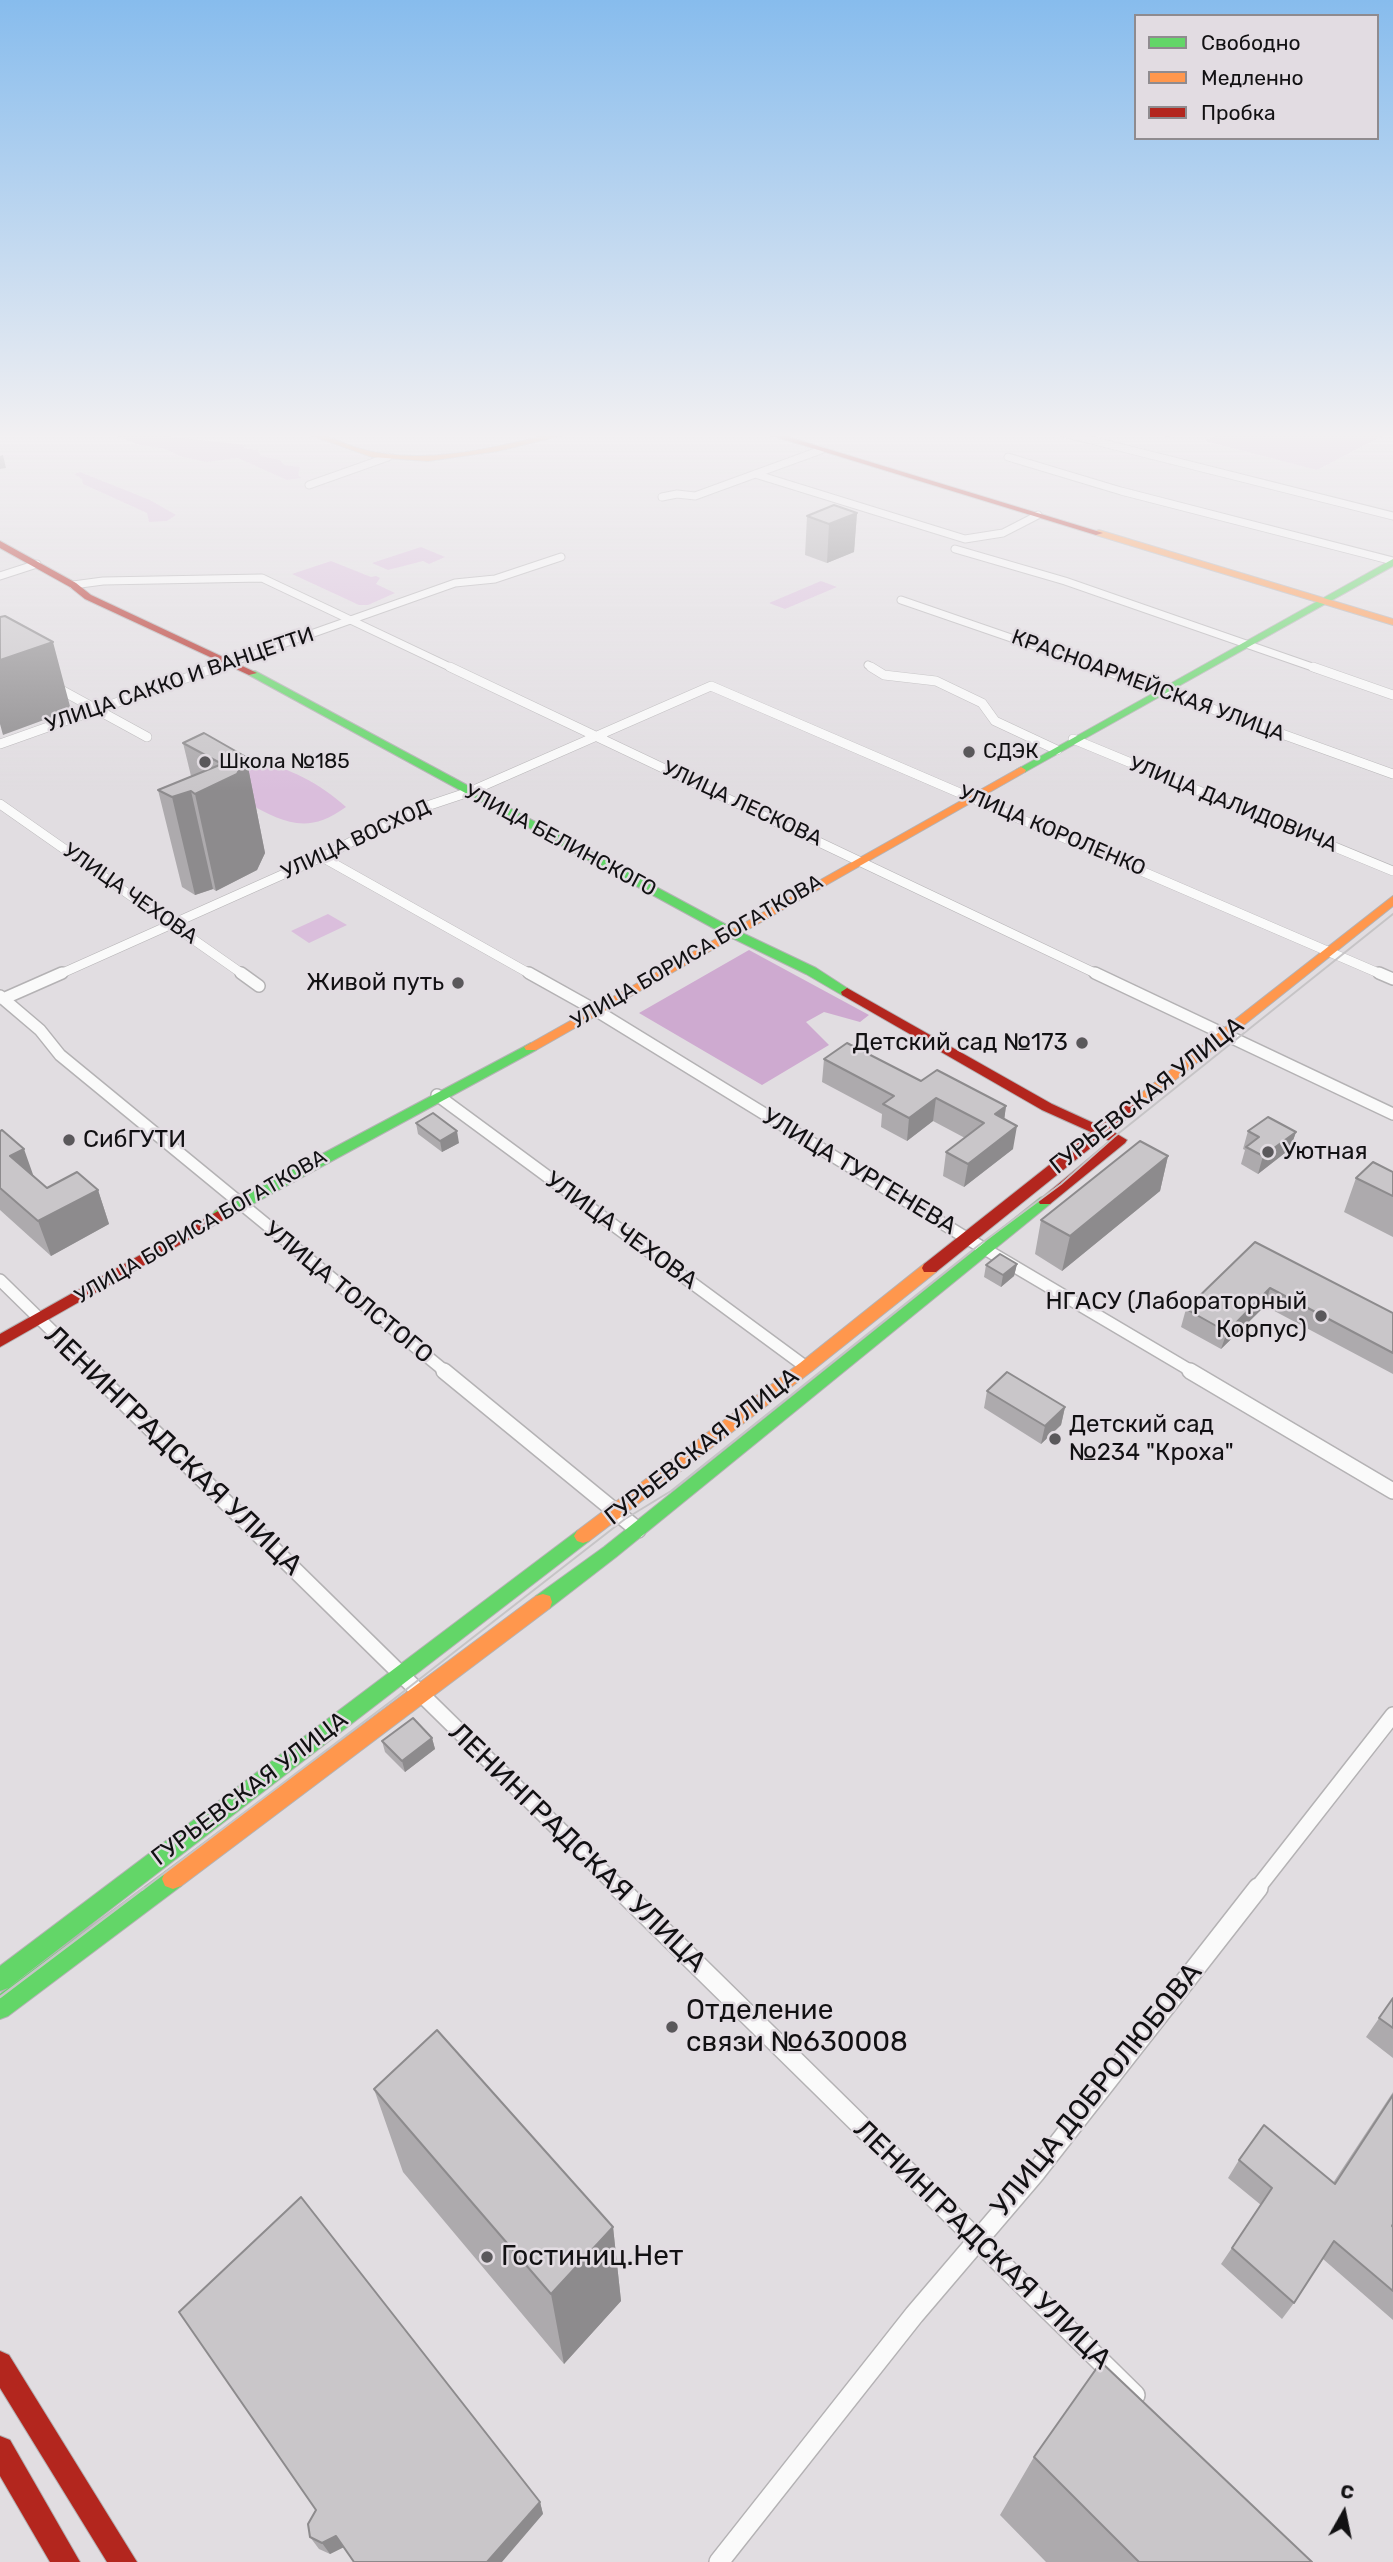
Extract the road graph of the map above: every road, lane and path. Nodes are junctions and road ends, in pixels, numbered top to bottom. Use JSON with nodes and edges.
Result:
{"nodes":[{"id":1,"x":14,"y":553,"type":"edge"},
{"id":2,"x":967,"y":553,"type":"edge"},
{"id":3,"x":1163,"y":553,"type":"edge"},
{"id":4,"x":1357,"y":553,"type":"edge"},
{"id":5,"x":561,"y":557,"type":"dead end"},
{"id":6,"x":33,"y":562,"type":"junction"},
{"id":7,"x":1393,"y":562,"type":"edge"},
{"id":8,"x":0,"y":569,"type":"edge"},
{"id":9,"x":0,"y":576,"type":"edge"},
{"id":10,"x":495,"y":579,"type":"joint"},
{"id":11,"x":73,"y":585,"type":"junction"},
{"id":12,"x":901,"y":600,"type":"dead end"},
{"id":13,"x":1322,"y":600,"type":"junction"},
{"id":14,"x":352,"y":619,"type":"junction"},
{"id":15,"x":1393,"y":622,"type":"edge"},
{"id":16,"x":1245,"y":644,"type":"junction"},
{"id":17,"x":232,"y":662,"type":"junction"},
{"id":18,"x":868,"y":665,"type":"dead end"},
{"id":19,"x":44,"y":680,"type":"dead end"},
{"id":20,"x":711,"y":686,"type":"joint"},
{"id":21,"x":1161,"y":691,"type":"junction"},
{"id":22,"x":1393,"y":695,"type":"edge"},
{"id":23,"x":93,"y":710,"type":"junction"},
{"id":24,"x":596,"y":734,"type":"junction"},
{"id":25,"x":147,"y":737,"type":"dead end"},
{"id":26,"x":1073,"y":739,"type":"junction"},
{"id":27,"x":0,"y":744,"type":"edge"},
{"id":28,"x":1057,"y":750,"type":"junction"},
{"id":29,"x":1393,"y":774,"type":"edge"},
{"id":30,"x":469,"y":792,"type":"junction"},
{"id":31,"x":972,"y":796,"type":"junction"},
{"id":32,"x":0,"y":804,"type":"edge"},
{"id":33,"x":322,"y":857,"type":"junction"},
{"id":34,"x":861,"y":860,"type":"junction"},
{"id":35,"x":1393,"y":871,"type":"edge"},
{"id":36,"x":1393,"y":900,"type":"edge"},
{"id":37,"x":173,"y":923,"type":"junction"},
{"id":38,"x":730,"y":932,"type":"junction"},
{"id":39,"x":1328,"y":951,"type":"junction"},
{"id":40,"x":1393,"y":979,"type":"edge"},
{"id":41,"x":259,"y":986,"type":"dead end"},
{"id":42,"x":1,"y":998,"type":"edge"},
{"id":43,"x":597,"y":1011,"type":"junction"},
{"id":44,"x":1227,"y":1034,"type":"junction"},
{"id":45,"x":437,"y":1095,"type":"junction"},
{"id":46,"x":1393,"y":1114,"type":"edge"},
{"id":47,"x":1102,"y":1131,"type":"junction"},
{"id":48,"x":1120,"y":1140,"type":"joint"},
{"id":49,"x":239,"y":1204,"type":"junction"},
{"id":50,"x":968,"y":1239,"type":"junction"},
{"id":51,"x":985,"y":1249,"type":"junction"},
{"id":52,"x":0,"y":1280,"type":"edge"},
{"id":53,"x":39,"y":1320,"type":"junction"},
{"id":54,"x":0,"y":1341,"type":"edge"},
{"id":55,"x":806,"y":1367,"type":"junction"},
{"id":56,"x":1393,"y":1491,"type":"edge"},
{"id":57,"x":617,"y":1513,"type":"junction"},
{"id":58,"x":638,"y":1530,"type":"junction"},
{"id":59,"x":401,"y":1675,"type":"junction"},
{"id":60,"x":419,"y":1693,"type":"junction"},
{"id":61,"x":1393,"y":1715,"type":"edge"},
{"id":62,"x":0,"y":1980,"type":"edge"},
{"id":63,"x":0,"y":2008,"type":"edge"},
{"id":64,"x":976,"y":2238,"type":"junction"},
{"id":65,"x":0,"y":2364,"type":"edge"},
{"id":66,"x":1150,"y":2409,"type":"edge"},
{"id":67,"x":0,"y":2450,"type":"edge"},
{"id":68,"x":65,"y":2562,"type":"edge"},
{"id":69,"x":123,"y":2562,"type":"edge"},
{"id":70,"x":719,"y":2562,"type":"edge"}],
"edges":[{"from":1,"to":6,"type":"street","name":"УЛИЦА БЕЛИНСКОГО"},
{"from":2,"to":16,"type":"street"},
{"from":3,"to":13,"type":"street"},
{"from":4,"to":7,"type":"street"},
{"from":5,"to":10,"type":"street","name":"УЛИЦА САККО И ВАНЦЕТТИ"},
{"from":6,"to":8,"type":"street"},
{"from":6,"to":9,"type":"street"},
{"from":6,"to":11,"type":"street","name":"УЛИЦА БЕЛИНСКОГО"},
{"from":7,"to":13,"type":"street","name":"УЛИЦА БОРИСА БОГАТКОВА"},
{"from":10,"to":14,"type":"street","name":"УЛИЦА САККО И ВАНЦЕТТИ"},
{"from":11,"to":14,"type":"street","name":"УЛИЦА ЛЕСКОВА"},
{"from":11,"to":17,"type":"street","name":"УЛИЦА БЕЛИНСКОГО"},
{"from":12,"to":21,"type":"street","name":"КРАСНОАРМЕЙСКАЯ УЛИЦА"},
{"from":13,"to":15,"type":"street"},
{"from":13,"to":16,"type":"street","name":"УЛИЦА БОРИСА БОГАТКОВА"},
{"from":14,"to":17,"type":"street","name":"УЛИЦА САККО И ВАНЦЕТТИ"},
{"from":14,"to":24,"type":"street","name":"УЛИЦА ЛЕСКОВА"},
{"from":16,"to":21,"type":"street","name":"УЛИЦА БОРИСА БОГАТКОВА"},
{"from":16,"to":22,"type":"street"},
{"from":17,"to":23,"type":"street","name":"УЛИЦА САККО И ВАНЦЕТТИ"},
{"from":17,"to":30,"type":"street","name":"УЛИЦА БЕЛИНСКОГО"},
{"from":18,"to":28,"type":"street"},
{"from":19,"to":23,"type":"street"},
{"from":20,"to":24,"type":"street","name":"УЛИЦА ВОСХОД"},
{"from":20,"to":31,"type":"street","name":"УЛИЦА КОРОЛЕНКО"},
{"from":21,"to":26,"type":"street","name":"УЛИЦА БОРИСА БОГАТКОВА"},
{"from":21,"to":29,"type":"street","name":"КРАСНОАРМЕЙСКАЯ УЛИЦА"},
{"from":23,"to":25,"type":"street"},
{"from":23,"to":27,"type":"street","name":"УЛИЦА САККО И ВАНЦЕТТИ"},
{"from":24,"to":30,"type":"street","name":"УЛИЦА ВОСХОД"},
{"from":24,"to":34,"type":"street","name":"УЛИЦА ЛЕСКОВА"},
{"from":26,"to":28,"type":"street","name":"УЛИЦА БОРИСА БОГАТКОВА"},
{"from":26,"to":35,"type":"street","name":"УЛИЦА ДАЛИДОВИЧА"},
{"from":28,"to":31,"type":"street","name":"УЛИЦА БОРИСА БОГАТКОВА"},
{"from":30,"to":33,"type":"street","name":"УЛИЦА ВОСХОД"},
{"from":30,"to":38,"type":"street","name":"УЛИЦА БЕЛИНСКОГО"},
{"from":31,"to":34,"type":"street","name":"УЛИЦА БОРИСА БОГАТКОВА"},
{"from":31,"to":39,"type":"street","name":"УЛИЦА КОРОЛЕНКО"},
{"from":32,"to":37,"type":"street","name":"УЛИЦА ЧЕХОВА"},
{"from":33,"to":37,"type":"street","name":"УЛИЦА ВОСХОД"},
{"from":33,"to":43,"type":"street","name":"УЛИЦА ТУРГЕНЕВА"},
{"from":34,"to":38,"type":"street","name":"УЛИЦА БОРИСА БОГАТКОВА"},
{"from":34,"to":44,"type":"street","name":"УЛИЦА ЛЕСКОВА"},
{"from":36,"to":39,"type":"street","name":"ГУРЬЕВСКАЯ УЛИЦА"},
{"from":37,"to":41,"type":"street","name":"УЛИЦА ЧЕХОВА"},
{"from":37,"to":42,"type":"street","name":"УЛИЦА ВОСХОД"},
{"from":38,"to":43,"type":"street","name":"УЛИЦА БОРИСА БОГАТКОВА"},
{"from":38,"to":47,"type":"street","name":"УЛИЦА БЕЛИНСКОГО"},
{"from":39,"to":40,"type":"street","name":"УЛИЦА КОРОЛЕНКО"},
{"from":39,"to":44,"type":"street","name":"ГУРЬЕВСКАЯ УЛИЦА"},
{"from":42,"to":49,"type":"street","name":"УЛИЦА ТОЛСТОГО"},
{"from":43,"to":45,"type":"street","name":"УЛИЦА БОРИСА БОГАТКОВА"},
{"from":43,"to":50,"type":"street","name":"УЛИЦА ТУРГЕНЕВА"},
{"from":44,"to":46,"type":"street","name":"УЛИЦА ЛЕСКОВА"},
{"from":44,"to":47,"type":"street","name":"ГУРЬЕВСКАЯ УЛИЦА"},
{"from":45,"to":49,"type":"street","name":"УЛИЦА БОРИСА БОГАТКОВА"},
{"from":45,"to":55,"type":"street","name":"УЛИЦА ЧЕХОВА"},
{"from":47,"to":48,"type":"street","name":"УЛИЦА БЕЛИНСКОГО"},
{"from":47,"to":50,"type":"street","name":"ГУРЬЕВСКАЯ УЛИЦА"},
{"from":48,"to":51,"type":"street","name":"ГУРЬЕВСКАЯ УЛИЦА"},
{"from":49,"to":53,"type":"street","name":"УЛИЦА БОРИСА БОГАТКОВА"},
{"from":49,"to":57,"type":"street","name":"УЛИЦА ТОЛСТОГО"},
{"from":50,"to":51,"type":"street","name":"УЛИЦА ТУРГЕНЕВА"},
{"from":50,"to":55,"type":"street","name":"ГУРЬЕВСКАЯ УЛИЦА"},
{"from":51,"to":56,"type":"street","name":"УЛИЦА ТУРГЕНЕВА"},
{"from":51,"to":58,"type":"street","name":"ГУРЬЕВСКАЯ УЛИЦА"},
{"from":52,"to":53,"type":"street","name":"ЛЕНИНГРАДСКАЯ УЛИЦА"},
{"from":53,"to":54,"type":"street","name":"УЛИЦА БОРИСА БОГАТКОВА"},
{"from":53,"to":59,"type":"street","name":"ЛЕНИНГРАДСКАЯ УЛИЦА"},
{"from":55,"to":57,"type":"street","name":"ГУРЬЕВСКАЯ УЛИЦА"},
{"from":57,"to":58,"type":"street","name":"УЛИЦА ТОЛСТОГО"},
{"from":57,"to":59,"type":"street","name":"ГУРЬЕВСКАЯ УЛИЦА"},
{"from":58,"to":60,"type":"street","name":"ГУРЬЕВСКАЯ УЛИЦА"},
{"from":59,"to":60,"type":"street","name":"ЛЕНИНГРАДСКАЯ УЛИЦА"},
{"from":59,"to":62,"type":"street","name":"ГУРЬЕВСКАЯ УЛИЦА"},
{"from":60,"to":63,"type":"street","name":"ГУРЬЕВСКАЯ УЛИЦА"},
{"from":60,"to":64,"type":"street","name":"ЛЕНИНГРАДСКАЯ УЛИЦА"},
{"from":61,"to":64,"type":"street","name":"УЛИЦА ДОБРОЛЮБОВА"},
{"from":64,"to":66,"type":"street","name":"ЛЕНИНГРАДСКАЯ УЛИЦА"},
{"from":64,"to":70,"type":"street","name":"УЛИЦА ДОБРОЛЮБОВА"},
{"from":65,"to":69,"type":"street"},
{"from":67,"to":68,"type":"street"}]}
